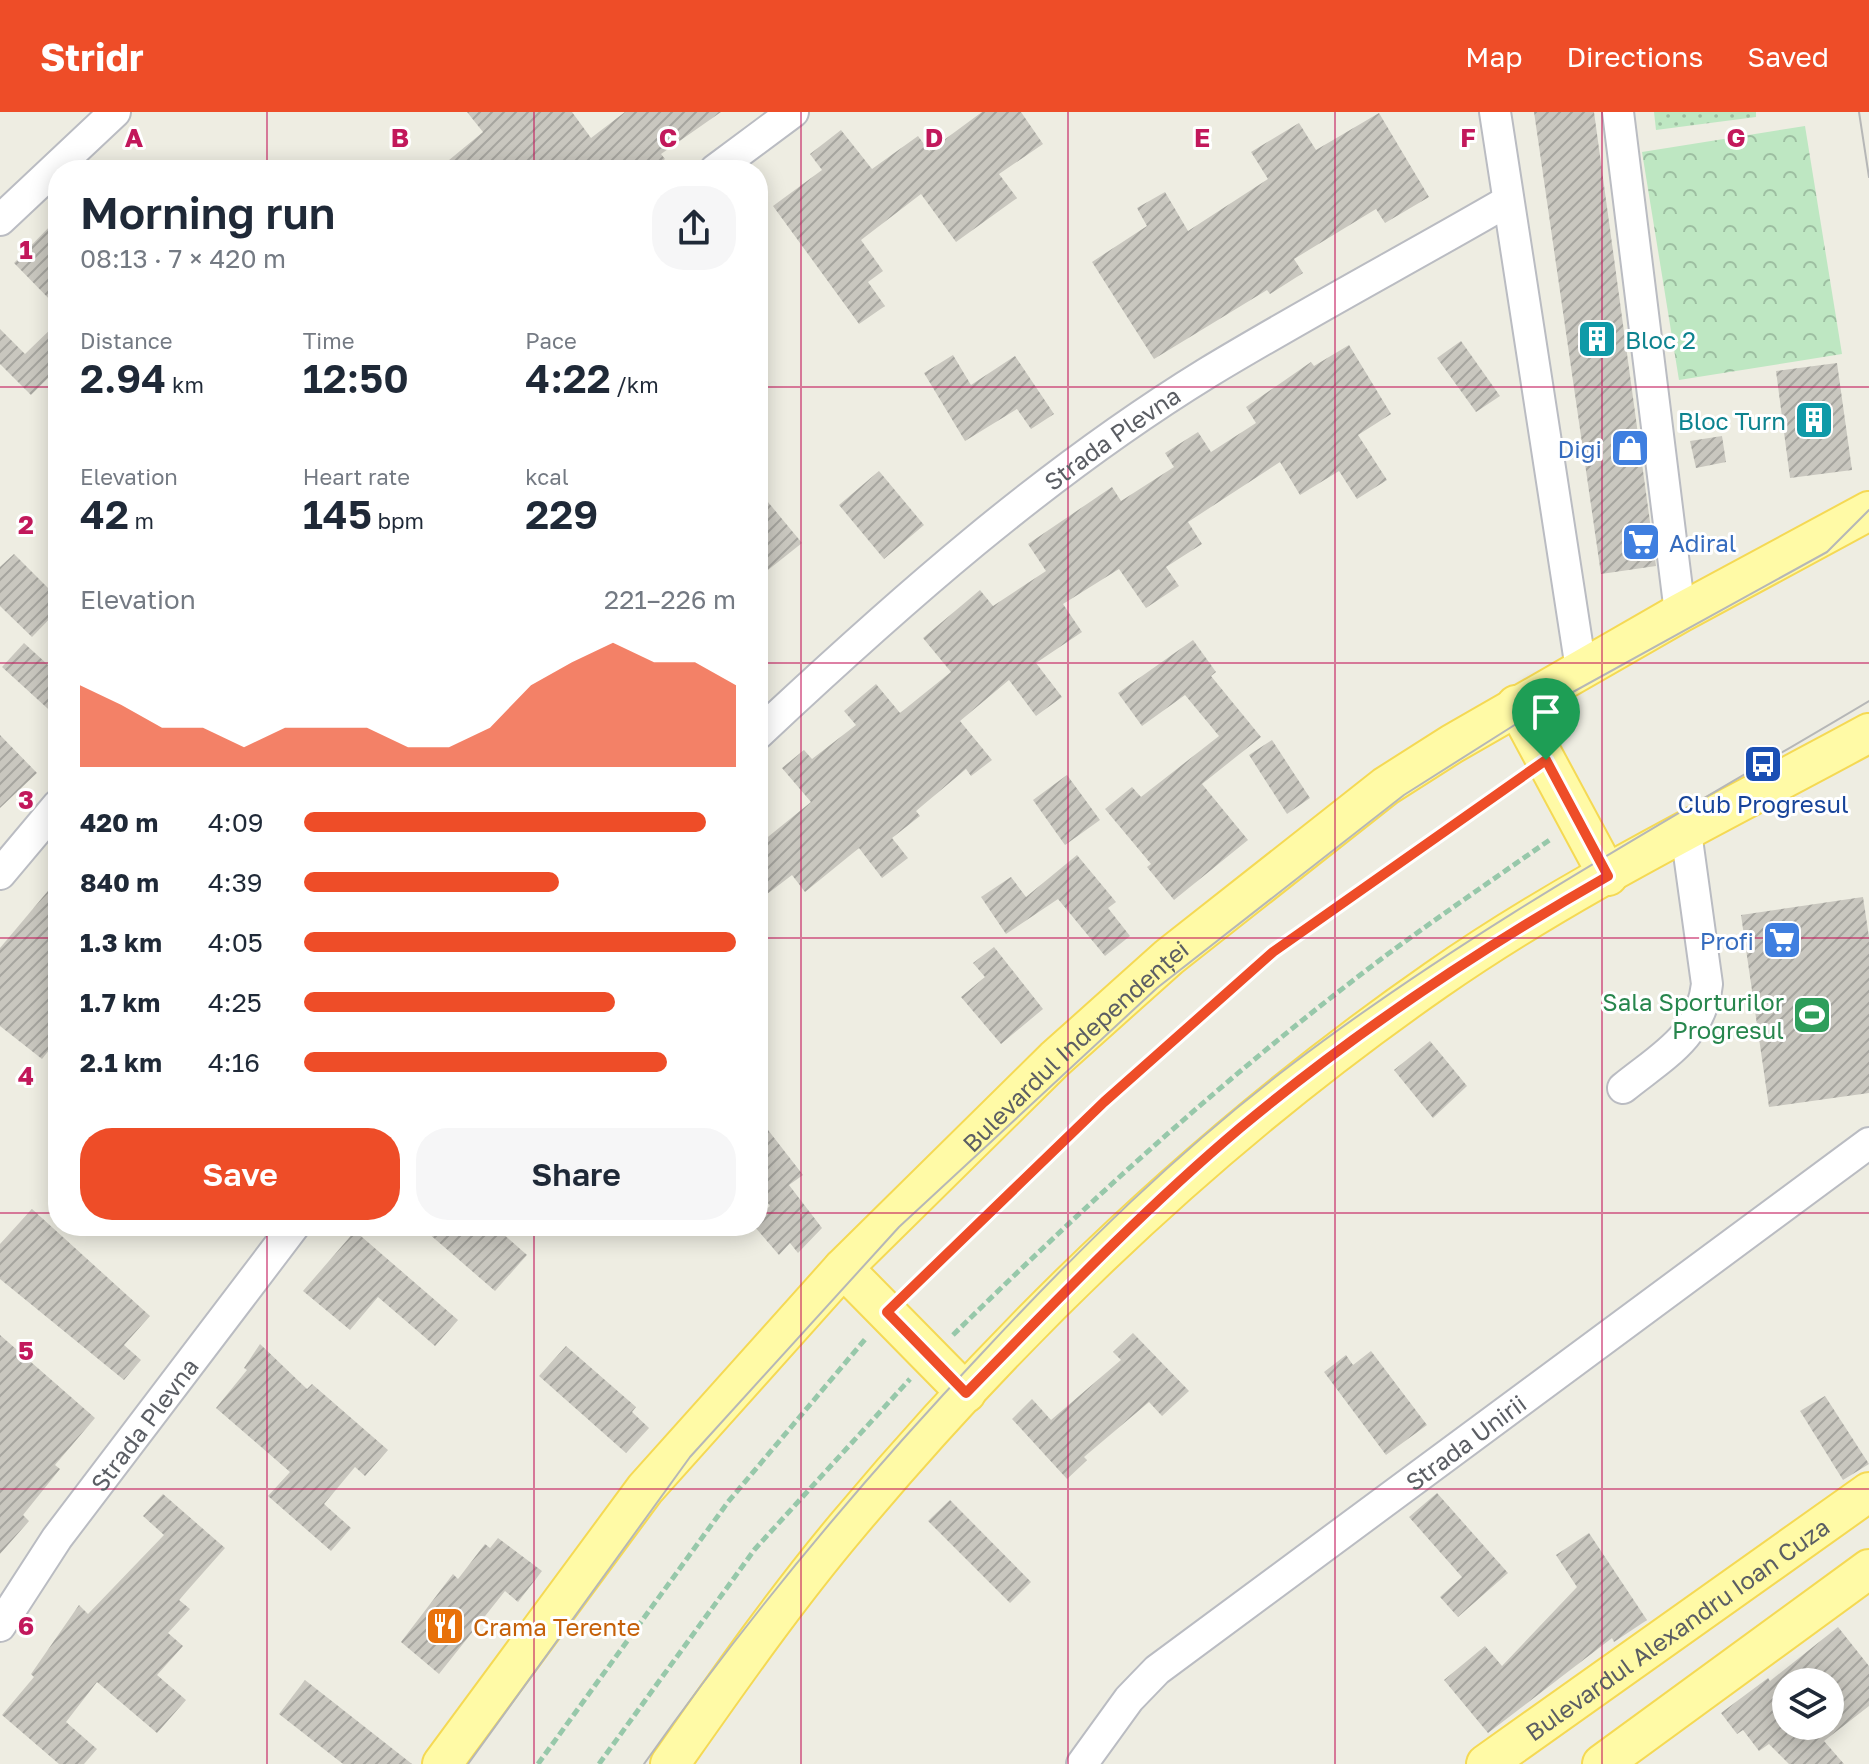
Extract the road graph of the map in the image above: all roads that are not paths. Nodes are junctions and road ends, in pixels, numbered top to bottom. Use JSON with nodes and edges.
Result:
{"nodes":[{"id":1,"x":115,"y":112,"type":"edge"},
{"id":2,"x":793,"y":112,"type":"edge"},
{"id":3,"x":1495,"y":112,"type":"edge"},
{"id":4,"x":1618,"y":112,"type":"edge"},
{"id":5,"x":64,"y":160,"type":"edge"},
{"id":6,"x":728,"y":160,"type":"edge"},
{"id":7,"x":48,"y":175,"type":"edge"},
{"id":8,"x":1508,"y":201,"type":"junction"},
{"id":9,"x":0,"y":220,"type":"edge"},
{"id":10,"x":1869,"y":511,"type":"edge"},
{"id":11,"x":1680,"y":613,"type":"junction"},
{"id":12,"x":1581,"y":669,"type":"junction"},
{"id":13,"x":1516,"y":705,"type":"junction"},
{"id":14,"x":768,"y":725,"type":"edge"},
{"id":15,"x":1869,"y":733,"type":"edge"},
{"id":16,"x":48,"y":817,"type":"edge"},
{"id":17,"x":1686,"y":832,"type":"junction"},
{"id":18,"x":0,"y":874,"type":"edge"},
{"id":19,"x":1608,"y":876,"type":"junction"},
{"id":20,"x":1623,"y":1088,"type":"dead end"},
{"id":21,"x":1869,"y":1143,"type":"edge"},
{"id":22,"x":286,"y":1236,"type":"edge"},
{"id":23,"x":843,"y":1268,"type":"junction"},
{"id":24,"x":966,"y":1393,"type":"junction"},
{"id":25,"x":1869,"y":1492,"type":"edge"},
{"id":26,"x":1869,"y":1569,"type":"edge"},
{"id":27,"x":0,"y":1626,"type":"edge"},
{"id":28,"x":442,"y":1764,"type":"edge"},
{"id":29,"x":670,"y":1764,"type":"edge"},
{"id":30,"x":1082,"y":1764,"type":"edge"},
{"id":31,"x":1486,"y":1764,"type":"edge"},
{"id":32,"x":1602,"y":1764,"type":"edge"}],
"edges":[{"from":1,"to":5,"type":"street"},
{"from":2,"to":6,"type":"street"},
{"from":3,"to":8,"type":"street"},
{"from":4,"to":11,"type":"street"},
{"from":7,"to":9,"type":"street"},
{"from":8,"to":12,"type":"street"},
{"from":8,"to":14,"type":"street","name":"Strada Plevna"},
{"from":10,"to":11,"type":"main road","name":"Bulevardul Independenței"},
{"from":11,"to":12,"type":"main road","name":"Bulevardul Independenței"},
{"from":12,"to":13,"type":"main road","name":"Bulevardul Independenței"},
{"from":13,"to":19,"type":"main road"},
{"from":13,"to":23,"type":"main road","name":"Bulevardul Independenței"},
{"from":15,"to":17,"type":"main road"},
{"from":16,"to":18,"type":"street"},
{"from":17,"to":19,"type":"main road"},
{"from":17,"to":20,"type":"street"},
{"from":19,"to":24,"type":"main road"},
{"from":21,"to":30,"type":"street","name":"Strada Unirii"},
{"from":22,"to":27,"type":"street","name":"Strada Plevna"},
{"from":23,"to":24,"type":"main road"},
{"from":23,"to":28,"type":"main road","name":"Bulevardul Independenței"},
{"from":24,"to":29,"type":"main road"},
{"from":25,"to":31,"type":"main road","name":"Bulevardul Alexandru Ioan Cuza"},
{"from":26,"to":32,"type":"main road"}]}
